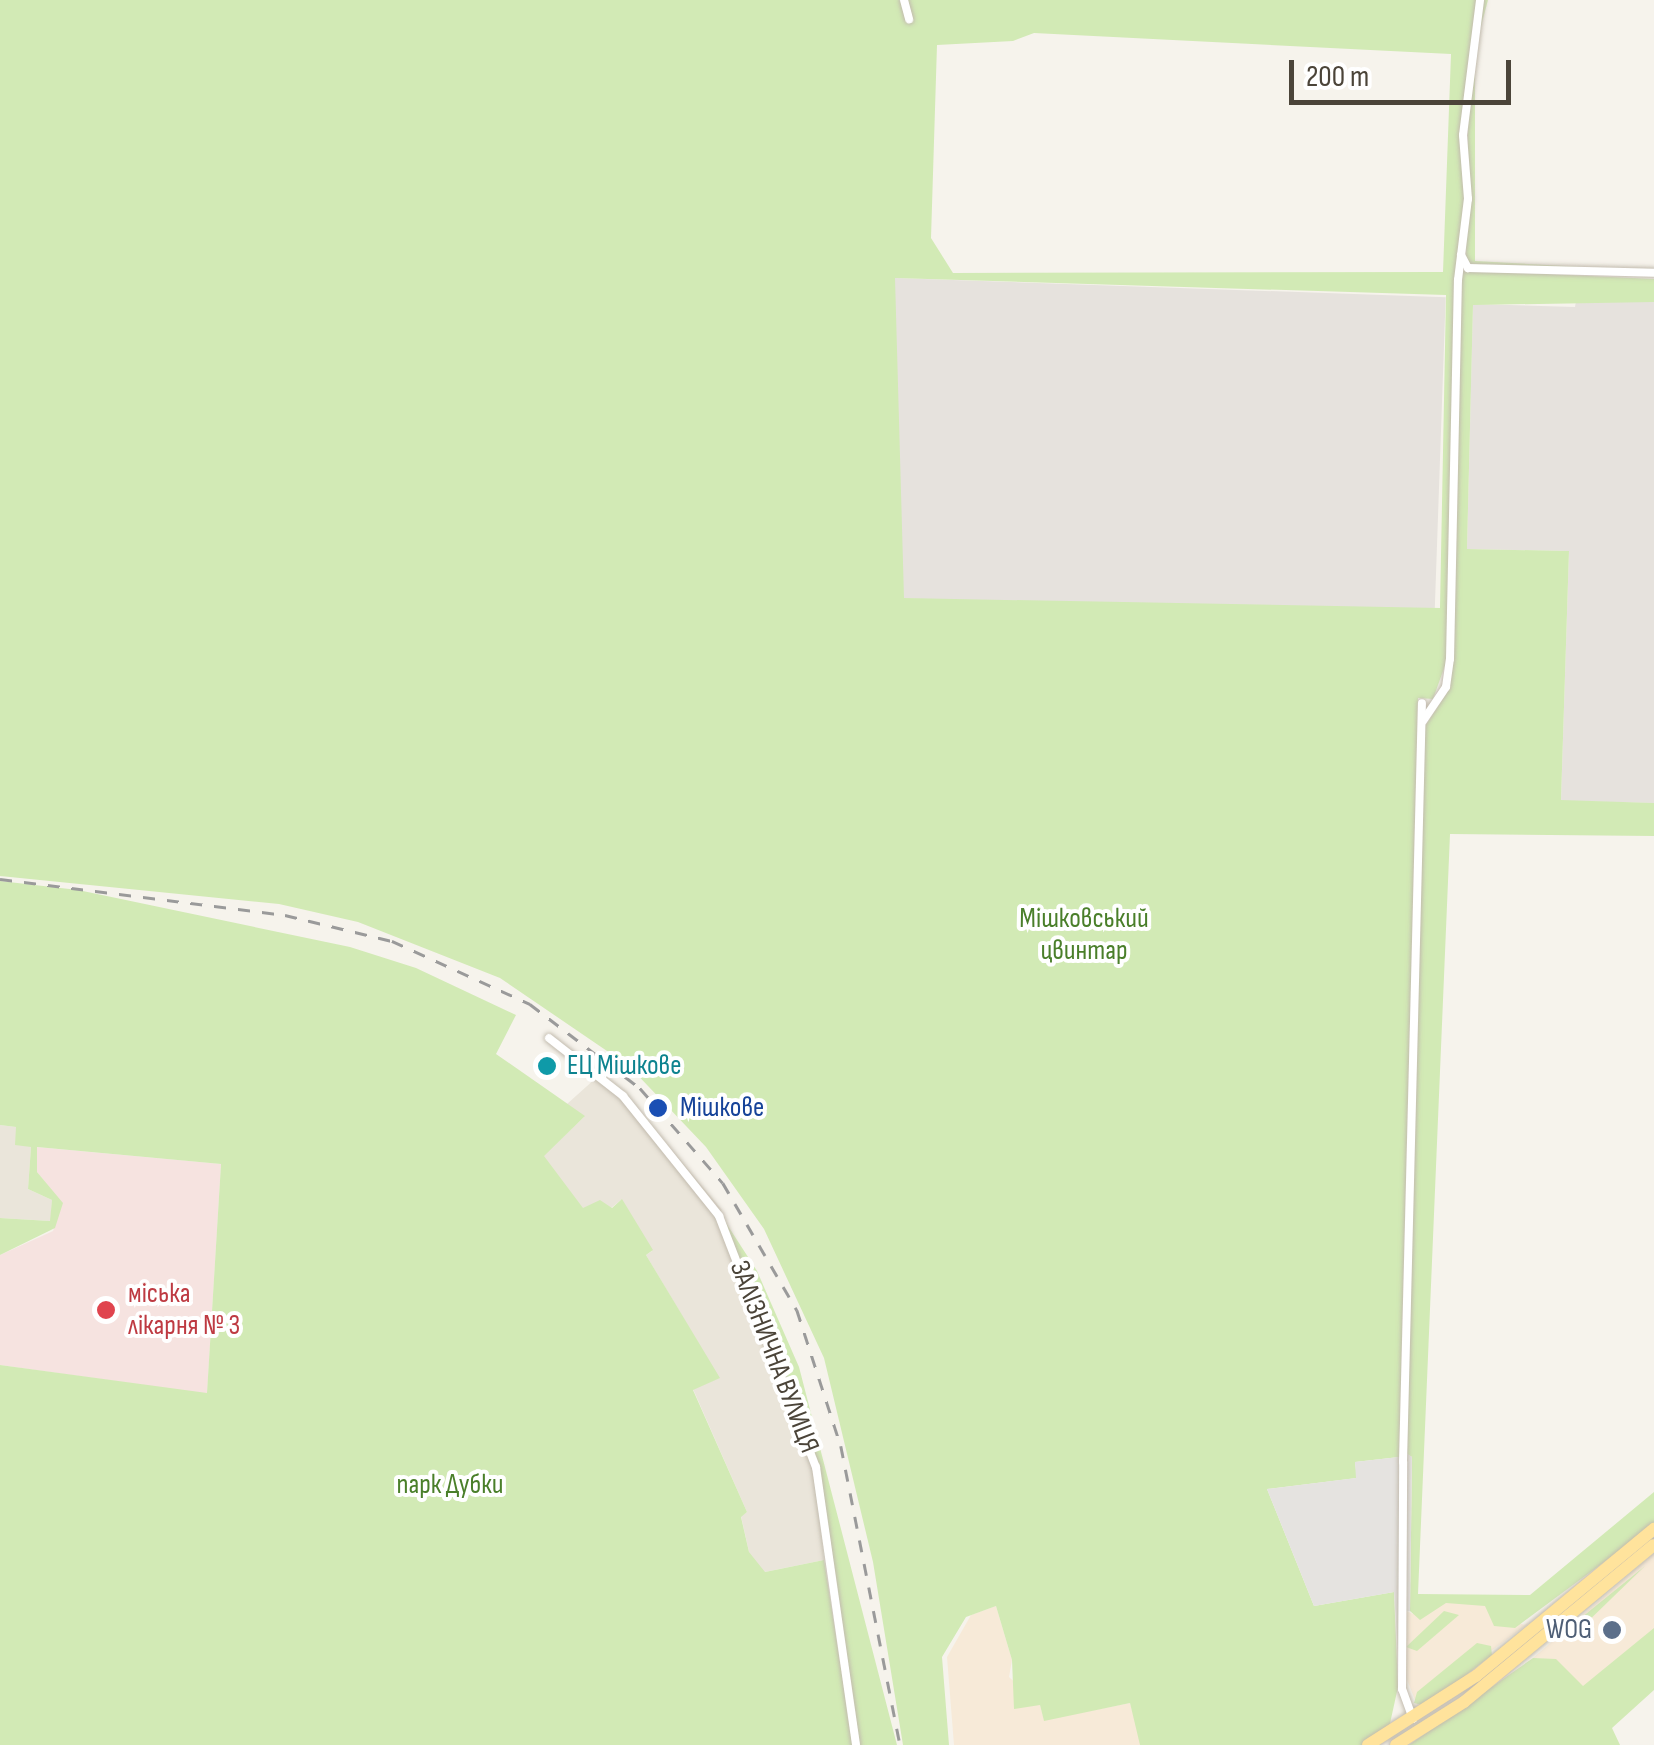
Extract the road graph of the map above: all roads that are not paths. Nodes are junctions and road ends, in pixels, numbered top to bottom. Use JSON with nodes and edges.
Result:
{"nodes":[{"id":1,"x":904,"y":0,"type":"edge"},
{"id":2,"x":1480,"y":0,"type":"edge"},
{"id":3,"x":909,"y":19,"type":"dead end"},
{"id":4,"x":1464,"y":268,"type":"junction"},
{"id":5,"x":1654,"y":273,"type":"edge"},
{"id":6,"x":1422,"y":703,"type":"dead end"},
{"id":7,"x":1421,"y":725,"type":"junction"},
{"id":8,"x":549,"y":1038,"type":"dead end"},
{"id":9,"x":1654,"y":1529,"type":"edge"},
{"id":10,"x":1654,"y":1546,"type":"edge"},
{"id":11,"x":1414,"y":1719,"type":"junction"},
{"id":12,"x":856,"y":1745,"type":"edge"},
{"id":13,"x":1368,"y":1745,"type":"edge"},
{"id":14,"x":1396,"y":1745,"type":"edge"}],
"edges":[{"from":1,"to":3,"type":"street"},
{"from":2,"to":4,"type":"street"},
{"from":4,"to":5,"type":"street"},
{"from":4,"to":7,"type":"street"},
{"from":6,"to":7,"type":"street"},
{"from":7,"to":11,"type":"street"},
{"from":8,"to":12,"type":"street","name":"ЗАЛІЗНИЧНА ВУЛИЦЯ"},
{"from":9,"to":11,"type":"main road"},
{"from":10,"to":14,"type":"main road"},
{"from":11,"to":13,"type":"main road"}]}
